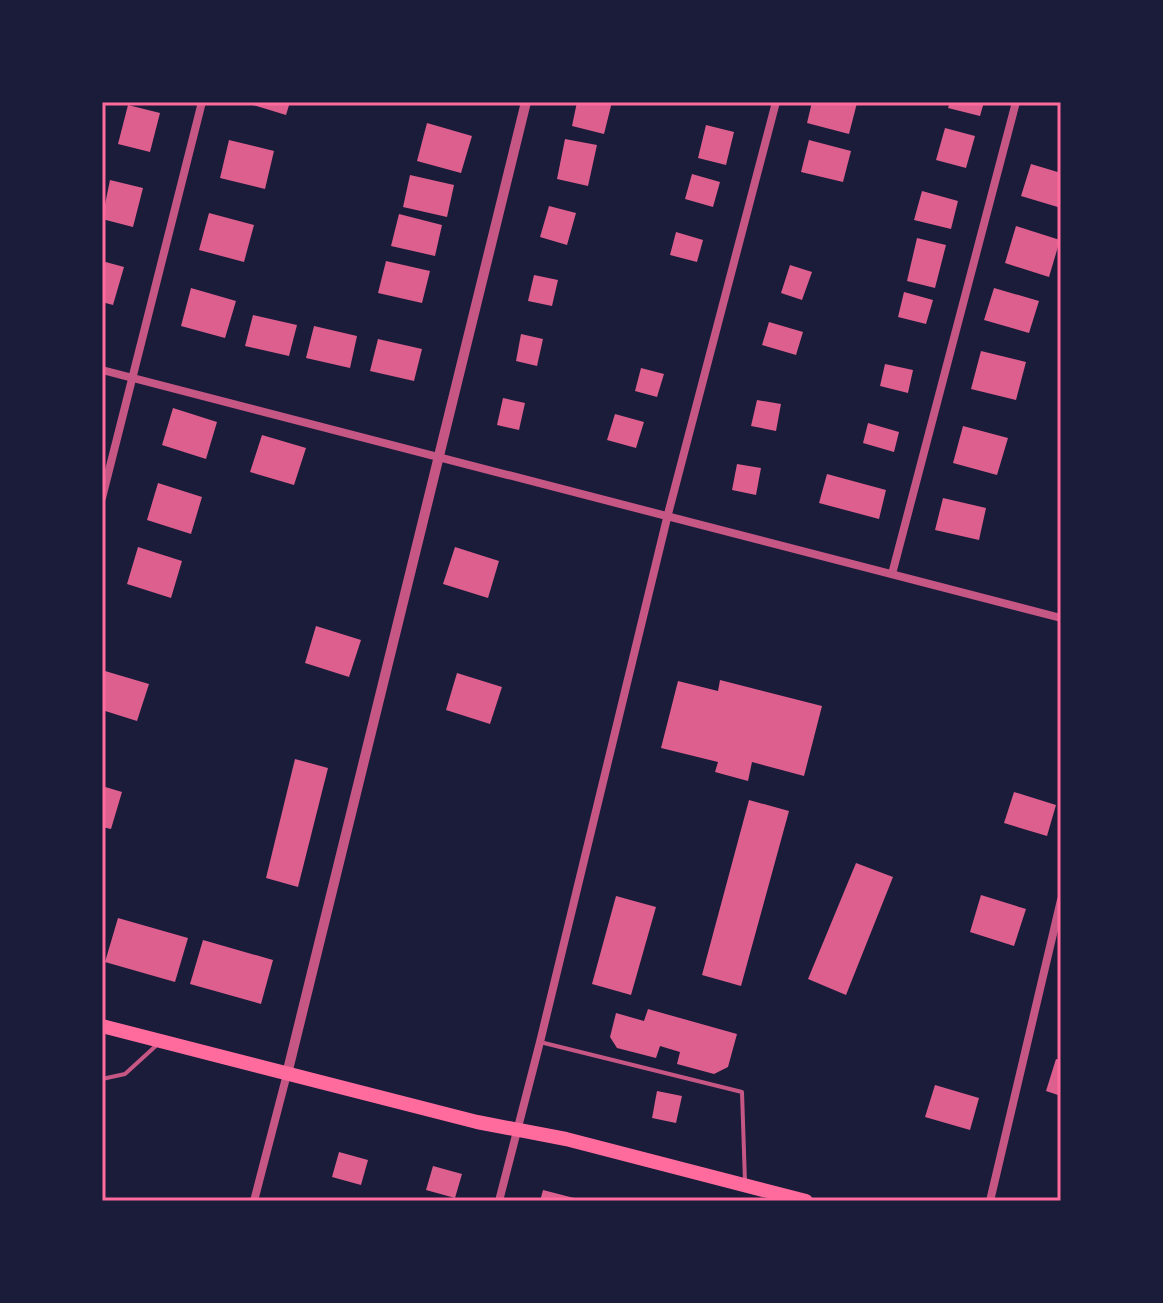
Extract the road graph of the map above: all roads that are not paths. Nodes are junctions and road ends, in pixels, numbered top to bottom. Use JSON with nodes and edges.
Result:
{"nodes":[{"id":1,"x":202,"y":102,"type":"edge"},
{"id":2,"x":526,"y":102,"type":"edge"},
{"id":3,"x":776,"y":102,"type":"edge"},
{"id":4,"x":1016,"y":102,"type":"edge"},
{"id":5,"x":102,"y":370,"type":"edge"},
{"id":6,"x":132,"y":378,"type":"junction"},
{"id":7,"x":439,"y":457,"type":"junction"},
{"id":8,"x":102,"y":498,"type":"edge"},
{"id":9,"x":668,"y":514,"type":"junction"},
{"id":10,"x":892,"y":574,"type":"junction"},
{"id":11,"x":1061,"y":618,"type":"edge"},
{"id":12,"x":1061,"y":900,"type":"edge"},
{"id":13,"x":102,"y":1026,"type":"edge"},
{"id":14,"x":162,"y":1041,"type":"junction"},
{"id":15,"x":540,"y":1042,"type":"junction"},
{"id":16,"x":287,"y":1074,"type":"junction"},
{"id":17,"x":102,"y":1079,"type":"edge"},
{"id":18,"x":519,"y":1130,"type":"junction"},
{"id":19,"x":745,"y":1184,"type":"junction"},
{"id":20,"x":254,"y":1201,"type":"edge"},
{"id":21,"x":499,"y":1201,"type":"edge"},
{"id":22,"x":806,"y":1201,"type":"edge"},
{"id":23,"x":990,"y":1201,"type":"edge"}],
"edges":[{"from":1,"to":6,"type":"street"},
{"from":2,"to":7,"type":"street"},
{"from":3,"to":9,"type":"street"},
{"from":4,"to":10,"type":"street"},
{"from":5,"to":6,"type":"street"},
{"from":6,"to":7,"type":"street"},
{"from":6,"to":8,"type":"street"},
{"from":7,"to":9,"type":"street"},
{"from":7,"to":16,"type":"street"},
{"from":9,"to":10,"type":"street"},
{"from":9,"to":15,"type":"street"},
{"from":10,"to":11,"type":"street"},
{"from":12,"to":23,"type":"street"},
{"from":13,"to":14,"type":"main road"},
{"from":14,"to":16,"type":"main road"},
{"from":14,"to":17,"type":"lane"},
{"from":15,"to":18,"type":"street"},
{"from":15,"to":19,"type":"lane"},
{"from":16,"to":18,"type":"main road"},
{"from":16,"to":20,"type":"street"},
{"from":18,"to":19,"type":"main road"},
{"from":18,"to":21,"type":"street"},
{"from":19,"to":22,"type":"main road"}]}
